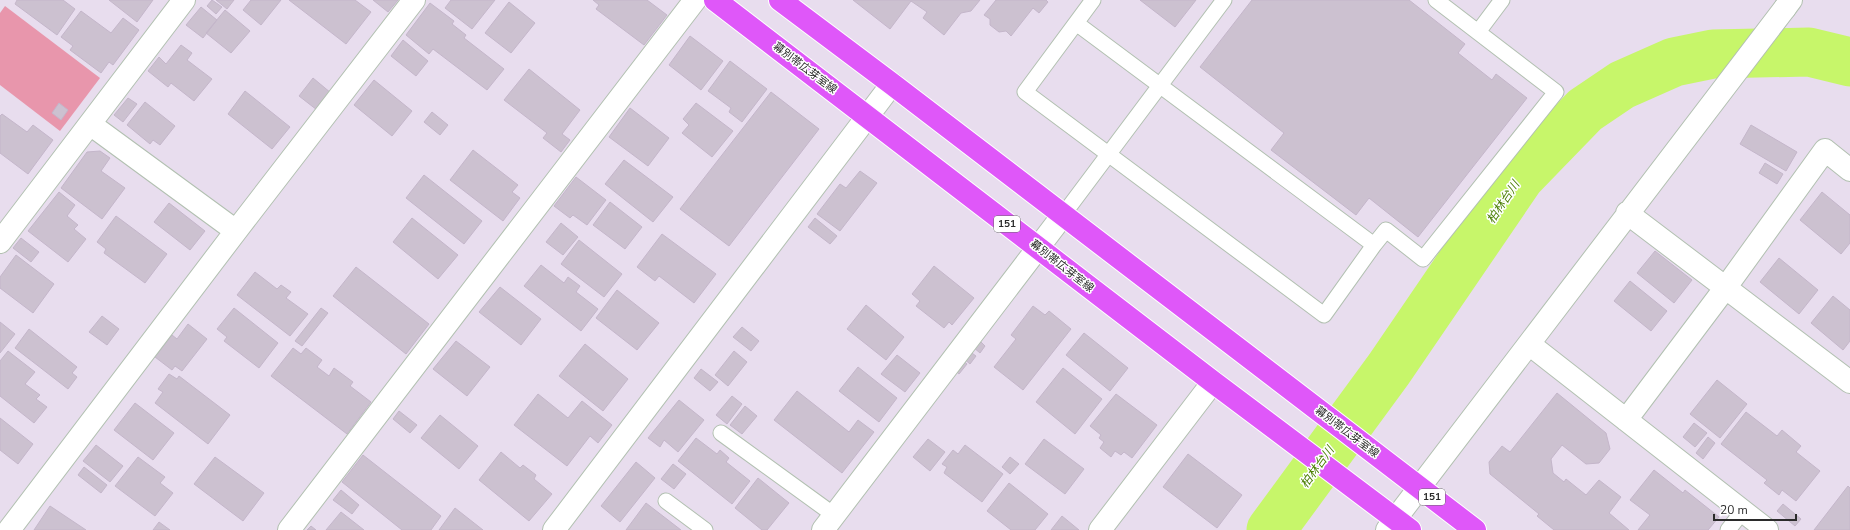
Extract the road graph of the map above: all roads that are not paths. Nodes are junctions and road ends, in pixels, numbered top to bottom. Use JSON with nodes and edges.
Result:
{"nodes":[{"id":1,"x":184,"y":0,"type":"edge"},
{"id":2,"x":414,"y":0,"type":"edge"},
{"id":3,"x":695,"y":0,"type":"edge"},
{"id":4,"x":715,"y":0,"type":"edge"},
{"id":5,"x":780,"y":0,"type":"edge"},
{"id":6,"x":1093,"y":0,"type":"edge"},
{"id":7,"x":1224,"y":0,"type":"edge"},
{"id":8,"x":1436,"y":0,"type":"edge"},
{"id":9,"x":1502,"y":0,"type":"edge"},
{"id":10,"x":1788,"y":4,"type":"edge"},
{"id":11,"x":1076,"y":23,"type":"junction"},
{"id":12,"x":1478,"y":32,"type":"junction"},
{"id":13,"x":892,"y":84,"type":"junction"},
{"id":14,"x":1160,"y":86,"type":"junction"},
{"id":15,"x":868,"y":116,"type":"junction"},
{"id":16,"x":90,"y":124,"type":"junction"},
{"id":17,"x":1109,"y":154,"type":"junction"},
{"id":18,"x":1850,"y":170,"type":"edge"},
{"id":19,"x":1627,"y":213,"type":"junction"},
{"id":20,"x":1063,"y":215,"type":"junction"},
{"id":21,"x":236,"y":231,"type":"junction"},
{"id":22,"x":0,"y":242,"type":"edge"},
{"id":23,"x":1374,"y":245,"type":"junction"},
{"id":24,"x":1038,"y":248,"type":"junction"},
{"id":25,"x":1726,"y":287,"type":"junction"},
{"id":26,"x":1529,"y":344,"type":"junction"},
{"id":27,"x":1213,"y":382,"type":"junction"},
{"id":28,"x":1850,"y":382,"type":"edge"},
{"id":29,"x":1626,"y":420,"type":"junction"},
{"id":30,"x":721,"y":433,"type":"dead end"},
{"id":31,"x":1419,"y":487,"type":"junction"},
{"id":32,"x":666,"y":501,"type":"dead end"},
{"id":33,"x":1743,"y":511,"type":"junction"},
{"id":34,"x":829,"y":523,"type":"edge"},
{"id":35,"x":1398,"y":526,"type":"edge"},
{"id":36,"x":562,"y":527,"type":"edge"},
{"id":37,"x":9,"y":530,"type":"edge"},
{"id":38,"x":289,"y":530,"type":"edge"},
{"id":39,"x":705,"y":530,"type":"edge"},
{"id":40,"x":1100,"y":530,"type":"edge"},
{"id":41,"x":1475,"y":530,"type":"edge"},
{"id":42,"x":1728,"y":530,"type":"edge"},
{"id":43,"x":1767,"y":530,"type":"edge"}],
"edges":[{"from":1,"to":16,"type":"street"},
{"from":2,"to":21,"type":"street"},
{"from":3,"to":38,"type":"street"},
{"from":4,"to":15,"type":"main road","name":"幕別帯広芽室線","number":"151"},
{"from":5,"to":13,"type":"main road","name":"幕別帯広芽室線","number":"151"},
{"from":6,"to":11,"type":"lane"},
{"from":7,"to":14,"type":"lane"},
{"from":8,"to":12,"type":"lane"},
{"from":9,"to":12,"type":"lane"},
{"from":10,"to":19,"type":"street"},
{"from":11,"to":14,"type":"lane"},
{"from":11,"to":17,"type":"lane"},
{"from":12,"to":23,"type":"lane"},
{"from":13,"to":15,"type":"street"},
{"from":13,"to":20,"type":"main road","name":"幕別帯広芽室線","number":"151"},
{"from":14,"to":17,"type":"lane"},
{"from":14,"to":23,"type":"lane"},
{"from":15,"to":24,"type":"main road","name":"幕別帯広芽室線","number":"151"},
{"from":15,"to":36,"type":"street"},
{"from":16,"to":21,"type":"street"},
{"from":16,"to":22,"type":"street"},
{"from":17,"to":20,"type":"lane"},
{"from":17,"to":23,"type":"lane"},
{"from":18,"to":25,"type":"street"},
{"from":19,"to":25,"type":"street"},
{"from":19,"to":26,"type":"street"},
{"from":20,"to":24,"type":"street"},
{"from":20,"to":31,"type":"main road","name":"幕別帯広芽室線","number":"151"},
{"from":21,"to":37,"type":"street"},
{"from":24,"to":27,"type":"main road","name":"幕別帯広芽室線","number":"151"},
{"from":24,"to":34,"type":"street"},
{"from":25,"to":28,"type":"street"},
{"from":25,"to":29,"type":"street"},
{"from":26,"to":29,"type":"street"},
{"from":26,"to":31,"type":"street"},
{"from":27,"to":35,"type":"main road","name":"幕別帯広芽室線","number":"151"},
{"from":27,"to":40,"type":"street"},
{"from":29,"to":33,"type":"street"},
{"from":30,"to":34,"type":"lane"},
{"from":31,"to":35,"type":"street"},
{"from":31,"to":41,"type":"main road","name":"幕別帯広芽室線","number":"151"},
{"from":32,"to":39,"type":"lane"},
{"from":33,"to":42,"type":"lane"},
{"from":33,"to":43,"type":"street"}]}
